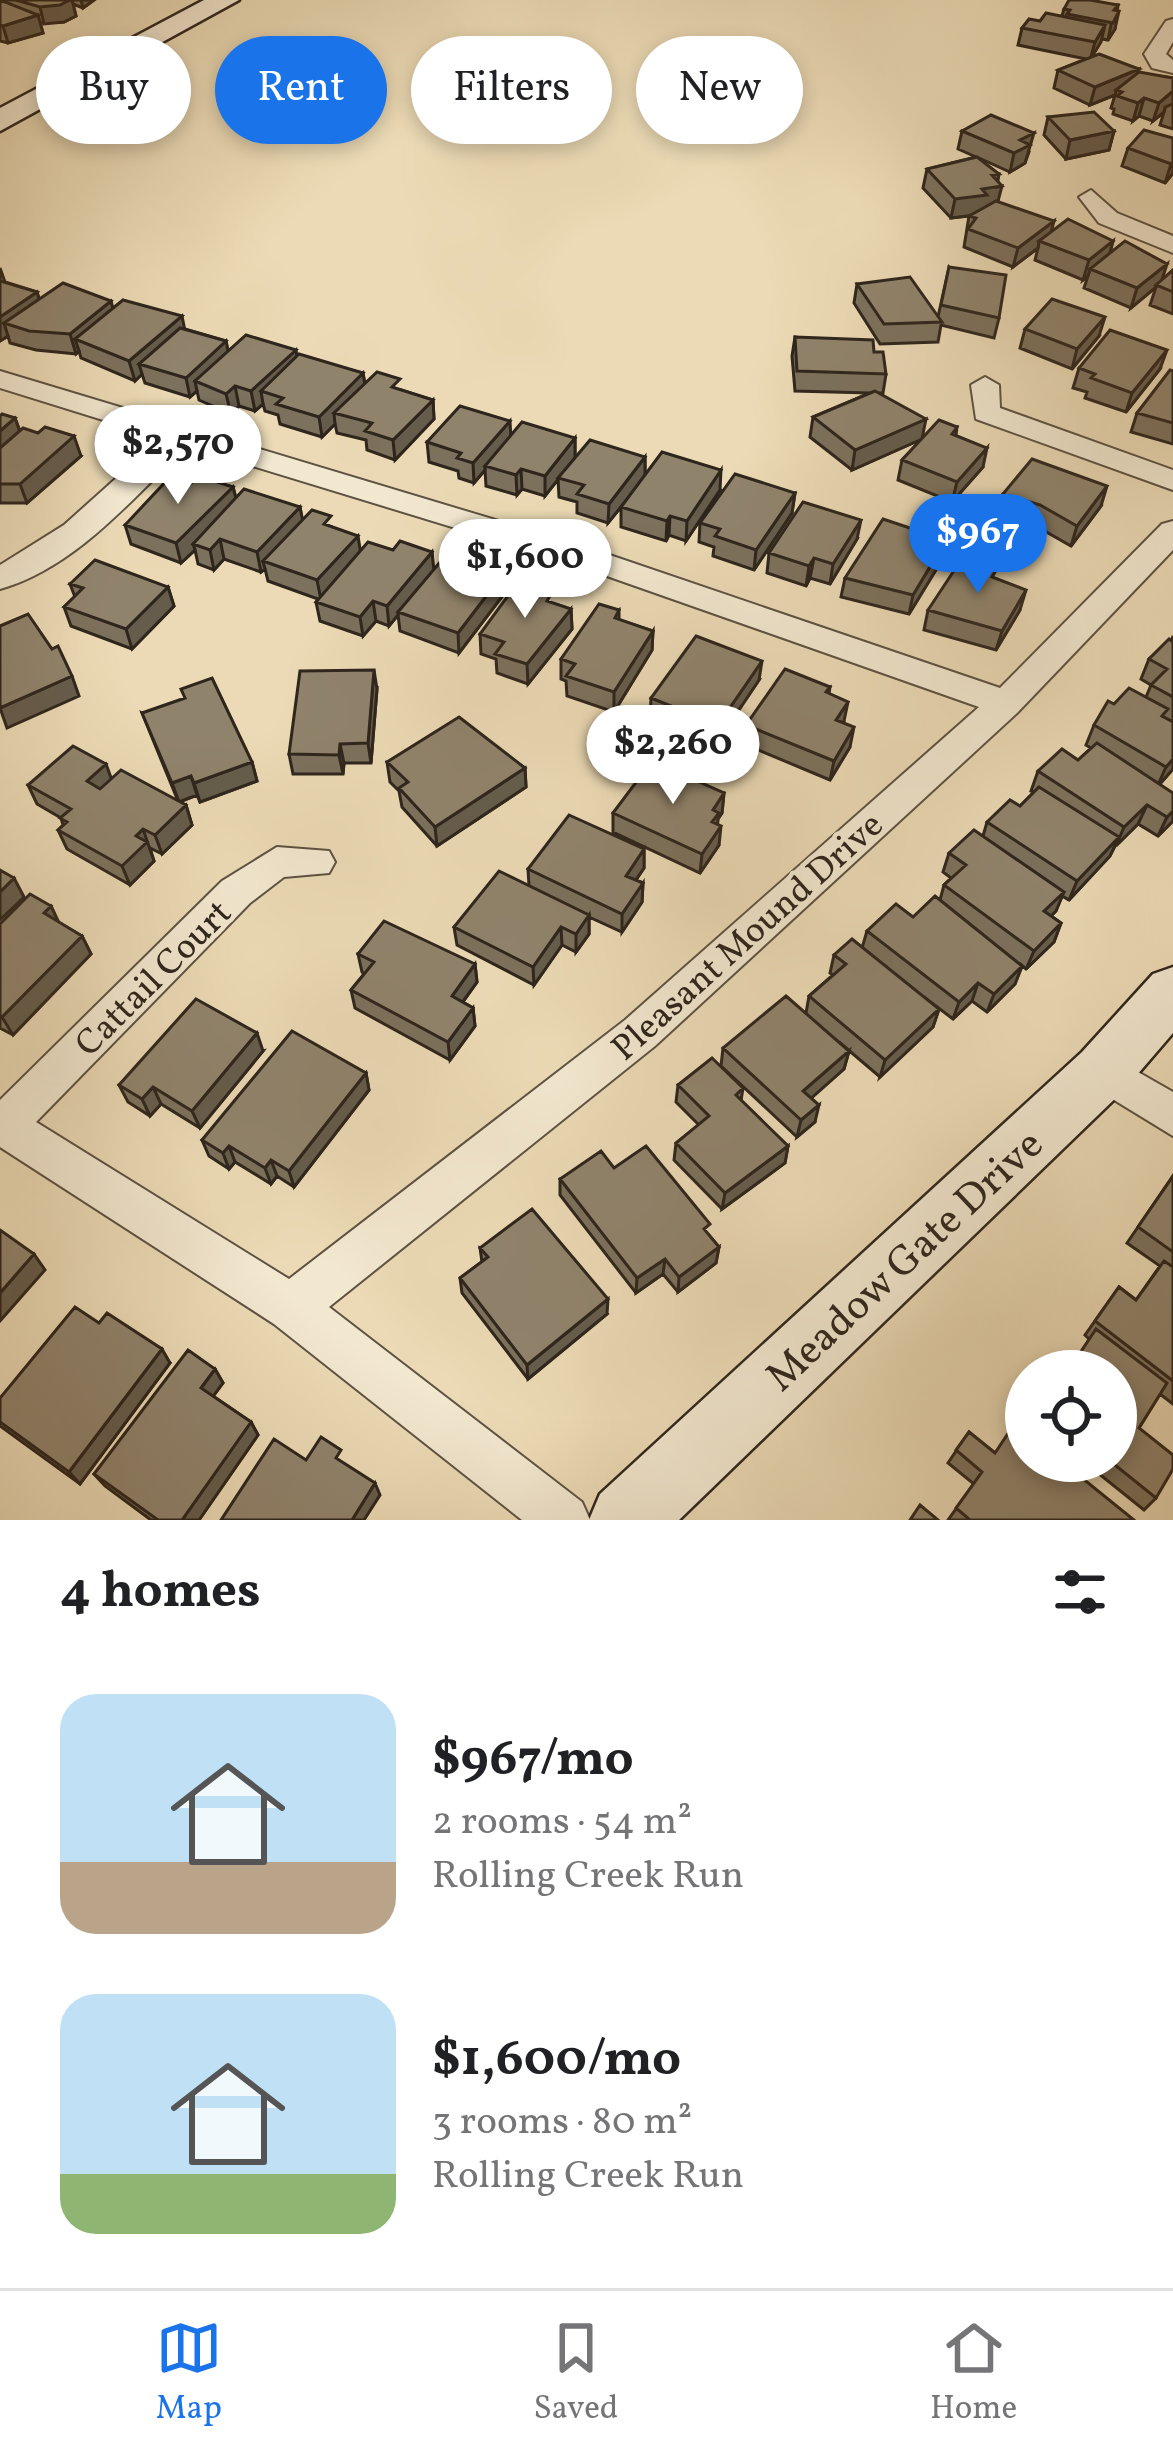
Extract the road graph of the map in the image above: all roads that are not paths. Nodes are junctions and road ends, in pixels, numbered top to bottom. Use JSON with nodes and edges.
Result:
{"nodes":[{"id":1,"x":225,"y":0,"type":"edge"},
{"id":2,"x":1173,"y":25,"type":"edge"},
{"id":3,"x":1173,"y":68,"type":"edge"},
{"id":4,"x":0,"y":121,"type":"edge"},
{"id":5,"x":1091,"y":197,"type":"dead end"},
{"id":6,"x":1173,"y":245,"type":"edge"},
{"id":7,"x":0,"y":379,"type":"edge"},
{"id":8,"x":985,"y":385,"type":"dead end"},
{"id":9,"x":182,"y":434,"type":"junction"},
{"id":10,"x":1173,"y":481,"type":"edge"},
{"id":11,"x":1173,"y":532,"type":"edge"},
{"id":12,"x":0,"y":578,"type":"edge"},
{"id":13,"x":1005,"y":704,"type":"junction"},
{"id":14,"x":316,"y":862,"type":"dead end"},
{"id":15,"x":1173,"y":992,"type":"edge"},
{"id":16,"x":1103,"y":1071,"type":"junction"},
{"id":17,"x":1173,"y":1116,"type":"edge"},
{"id":18,"x":2,"y":1124,"type":"edge"},
{"id":19,"x":292,"y":1307,"type":"junction"},
{"id":20,"x":564,"y":1520,"type":"edge"},
{"id":21,"x":626,"y":1520,"type":"edge"}],
"edges":[{"from":1,"to":4,"type":"street"},
{"from":2,"to":3,"type":"street"},
{"from":5,"to":6,"type":"street"},
{"from":7,"to":9,"type":"street"},
{"from":8,"to":10,"type":"street"},
{"from":9,"to":12,"type":"street"},
{"from":9,"to":13,"type":"street"},
{"from":11,"to":13,"type":"street","name":"Pleasant Mound Drive"},
{"from":13,"to":19,"type":"street","name":"Pleasant Mound Drive"},
{"from":14,"to":18,"type":"street","name":"Cattail Court"},
{"from":15,"to":16,"type":"street","name":"Meadow Gate Drive"},
{"from":16,"to":17,"type":"street"},
{"from":16,"to":21,"type":"street","name":"Meadow Gate Drive"},
{"from":18,"to":19,"type":"street"},
{"from":19,"to":20,"type":"street"}]}
